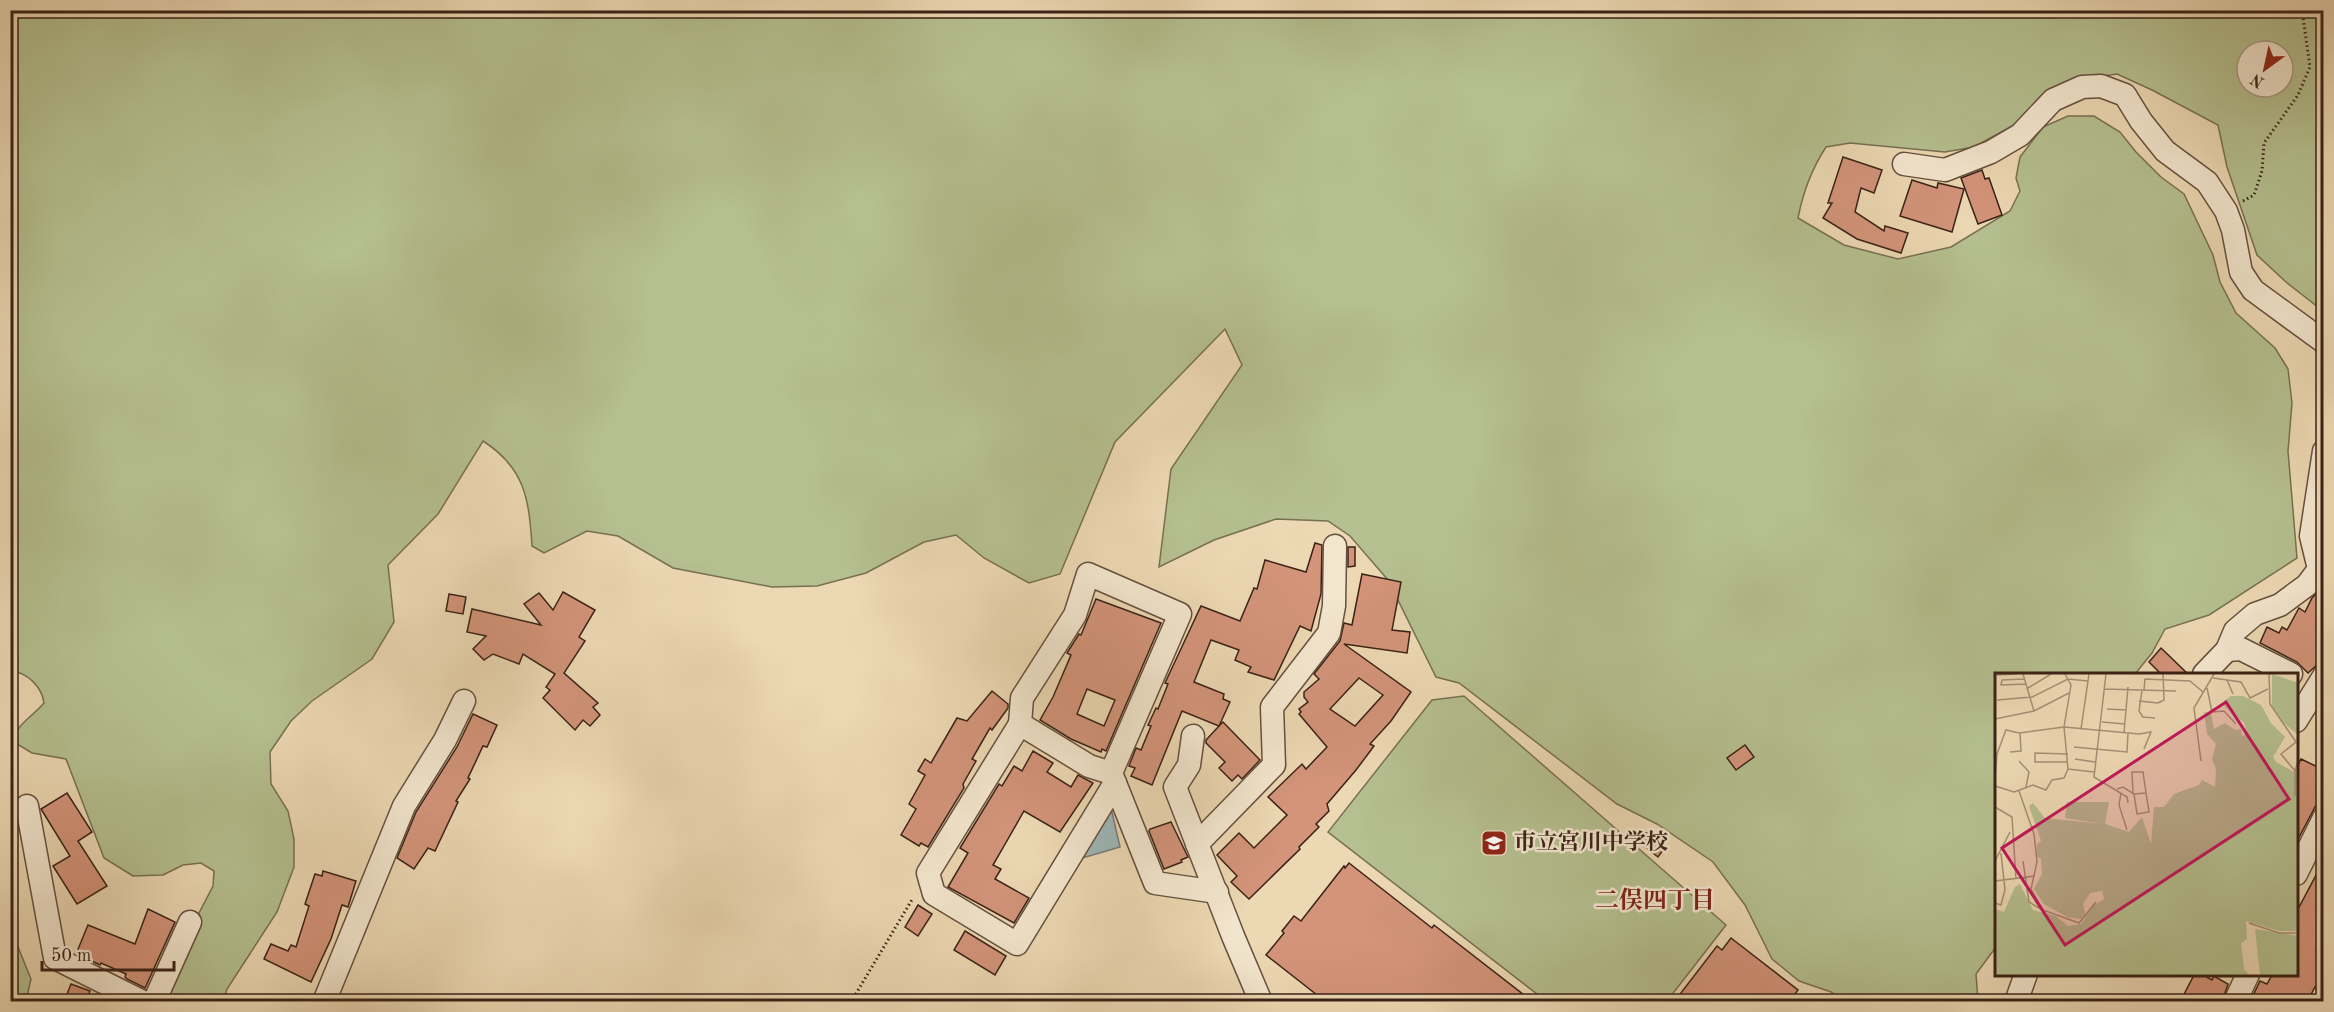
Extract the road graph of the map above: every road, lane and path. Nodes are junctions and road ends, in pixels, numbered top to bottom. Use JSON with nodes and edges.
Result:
{"nodes":[{"id":1,"x":2302,"y":10,"type":"edge"},
{"id":2,"x":1904,"y":164,"type":"dead end"},
{"id":3,"x":2226,"y":211,"type":"junction"},
{"id":4,"x":2324,"y":342,"type":"edge"},
{"id":5,"x":2324,"y":451,"type":"edge"},
{"id":6,"x":1335,"y":546,"type":"dead end"},
{"id":7,"x":2227,"y":650,"type":"junction"},
{"id":8,"x":2206,"y":673,"type":"edge"},
{"id":9,"x":2287,"y":673,"type":"edge"},
{"id":10,"x":2298,"y":678,"type":"edge"},
{"id":11,"x":2322,"y":685,"type":"edge"},
{"id":12,"x":465,"y":701,"type":"dead end"},
{"id":13,"x":2298,"y":717,"type":"edge"},
{"id":14,"x":1020,"y":724,"type":"junction"},
{"id":15,"x":1193,"y":736,"type":"dead end"},
{"id":16,"x":1113,"y":778,"type":"junction"},
{"id":17,"x":27,"y":806,"type":"dead end"},
{"id":18,"x":2324,"y":818,"type":"edge"},
{"id":19,"x":1197,"y":844,"type":"junction"},
{"id":20,"x":2298,"y":870,"type":"edge"},
{"id":21,"x":928,"y":873,"type":"junction"},
{"id":22,"x":1217,"y":892,"type":"junction"},
{"id":23,"x":190,"y":922,"type":"dead end"},
{"id":24,"x":2026,"y":976,"type":"edge"},
{"id":25,"x":2248,"y":976,"type":"edge"},
{"id":26,"x":143,"y":1002,"type":"edge"},
{"id":27,"x":154,"y":1002,"type":"edge"},
{"id":28,"x":324,"y":1002,"type":"edge"},
{"id":29,"x":851,"y":1002,"type":"edge"},
{"id":30,"x":1261,"y":1002,"type":"edge"},
{"id":31,"x":2016,"y":1002,"type":"edge"},
{"id":32,"x":2235,"y":1002,"type":"edge"}],
"edges":[{"from":1,"to":3,"type":"path"},
{"from":2,"to":3,"type":"street"},
{"from":3,"to":4,"type":"street"},
{"from":5,"to":7,"type":"street"},
{"from":6,"to":19,"type":"street"},
{"from":7,"to":8,"type":"street"},
{"from":7,"to":9,"type":"street"},
{"from":10,"to":11,"type":"street"},
{"from":11,"to":13,"type":"street"},
{"from":12,"to":28,"type":"street"},
{"from":14,"to":16,"type":"street"},
{"from":14,"to":16,"type":"street"},
{"from":14,"to":21,"type":"street"},
{"from":15,"to":19,"type":"street"},
{"from":16,"to":21,"type":"street"},
{"from":16,"to":22,"type":"street"},
{"from":17,"to":26,"type":"street"},
{"from":18,"to":20,"type":"street"},
{"from":19,"to":22,"type":"street"},
{"from":21,"to":29,"type":"path"},
{"from":22,"to":30,"type":"street"},
{"from":23,"to":27,"type":"street"},
{"from":24,"to":31,"type":"street"},
{"from":25,"to":32,"type":"street"}]}
